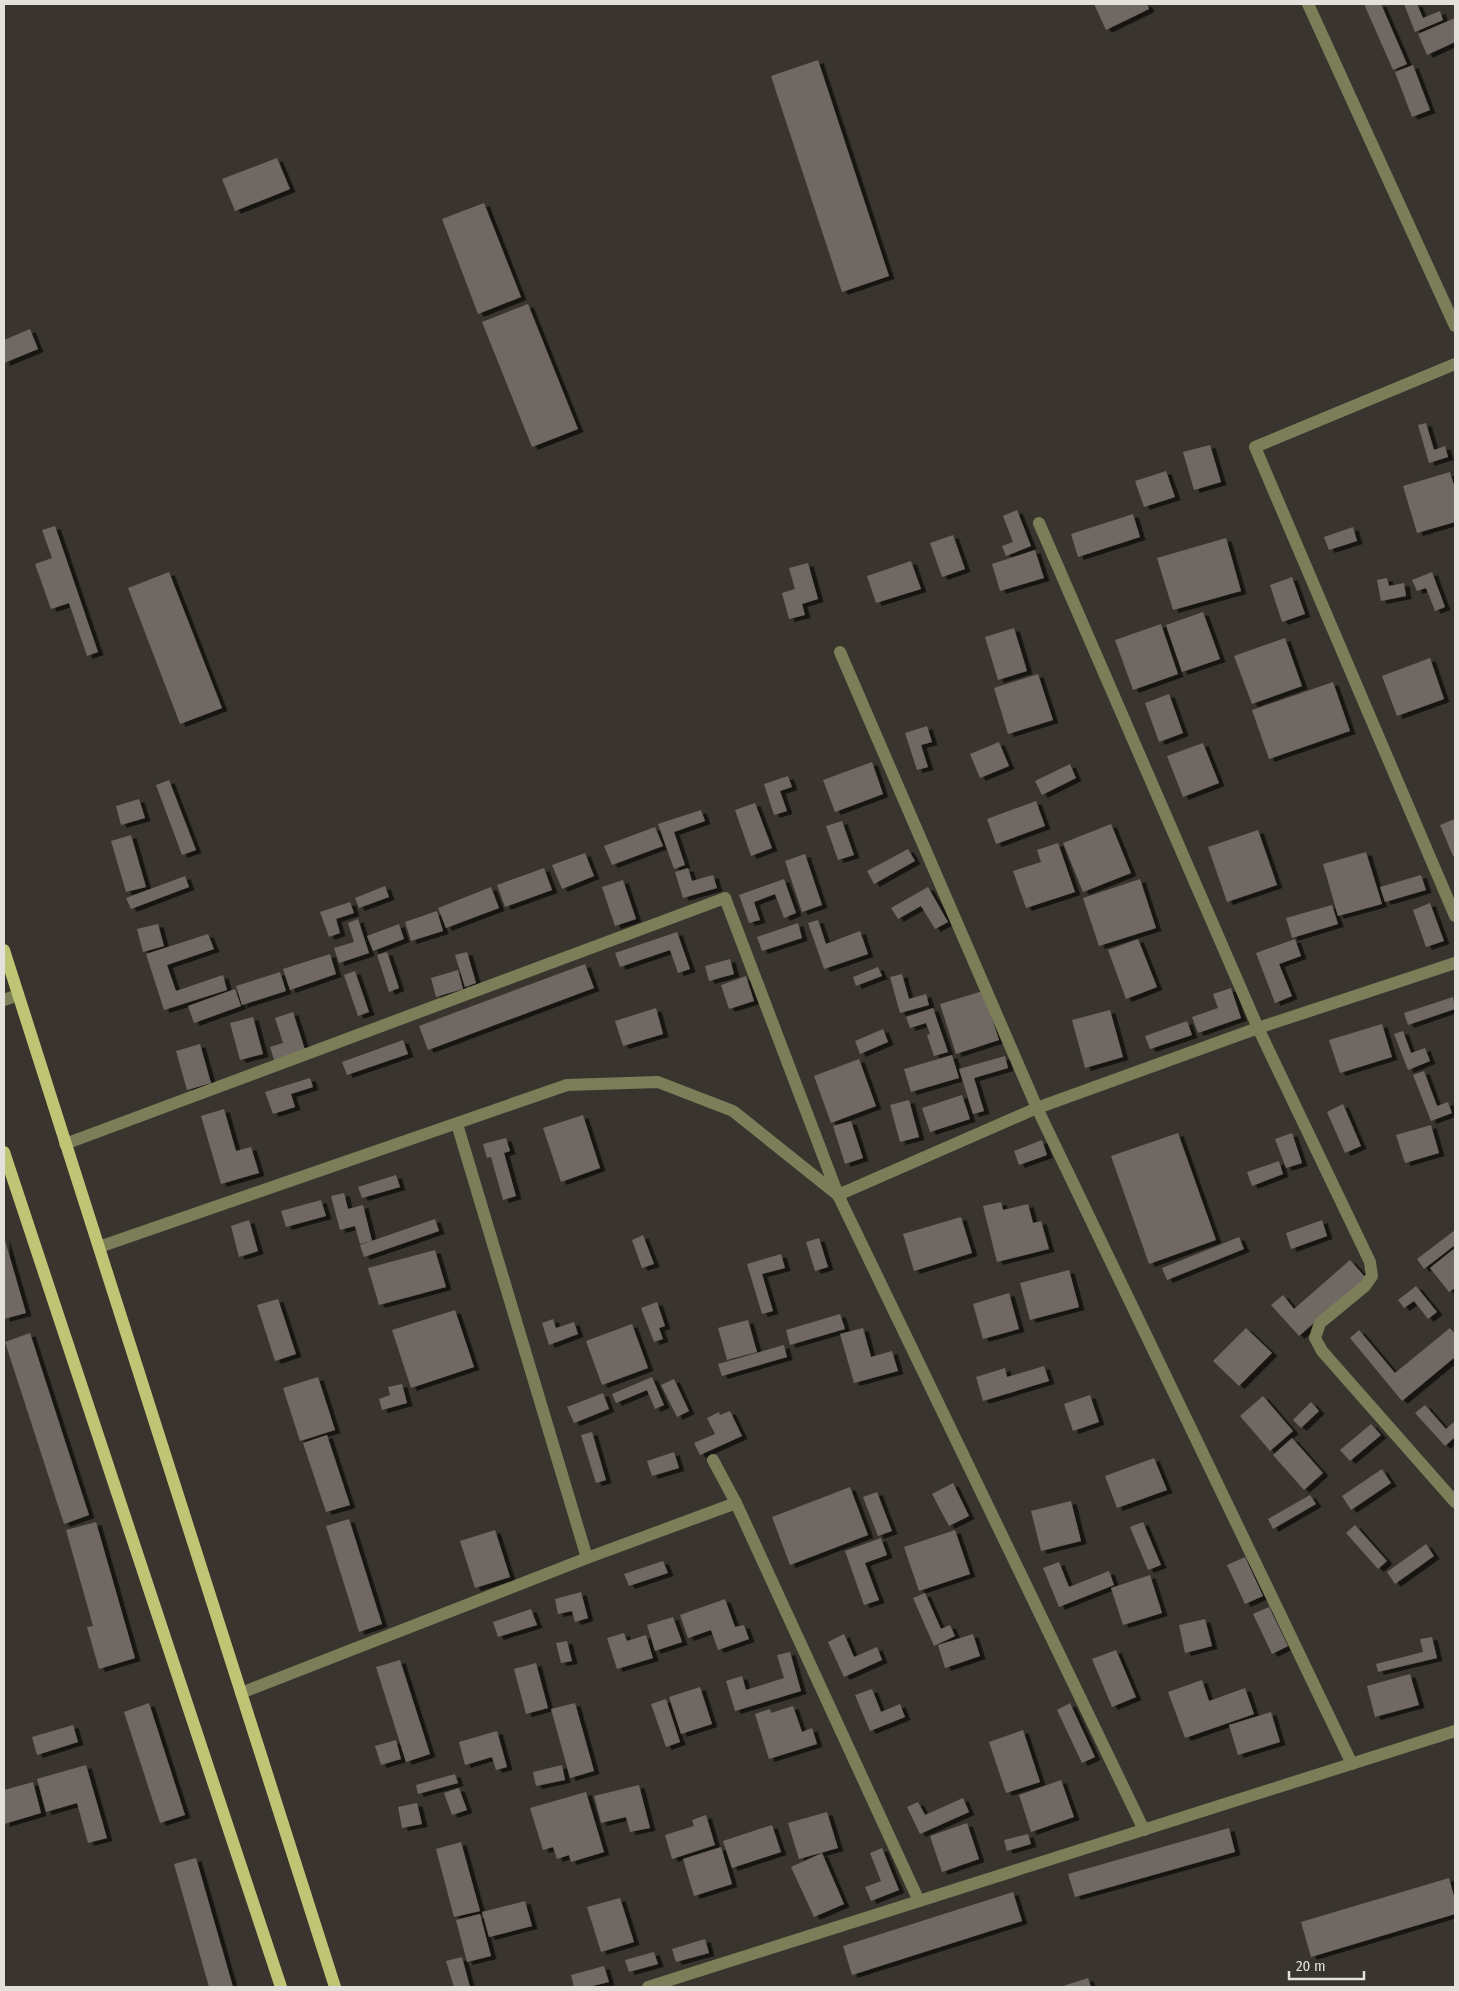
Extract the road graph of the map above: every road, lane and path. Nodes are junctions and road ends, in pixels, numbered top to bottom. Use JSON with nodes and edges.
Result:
{"nodes":[{"id":1,"x":1308,"y":4,"type":"edge"},
{"id":2,"x":1455,"y":326,"type":"edge"},
{"id":3,"x":1455,"y":364,"type":"edge"},
{"id":4,"x":1039,"y":524,"type":"dead end"},
{"id":5,"x":840,"y":652,"type":"dead end"},
{"id":6,"x":1455,"y":916,"type":"edge"},
{"id":7,"x":4,"y":950,"type":"edge"},
{"id":8,"x":1455,"y":962,"type":"edge"},
{"id":9,"x":18,"y":995,"type":"junction"},
{"id":10,"x":4,"y":1000,"type":"edge"},
{"id":11,"x":1258,"y":1028,"type":"junction"},
{"id":12,"x":1037,"y":1108,"type":"junction"},
{"id":13,"x":457,"y":1124,"type":"junction"},
{"id":14,"x":65,"y":1144,"type":"junction"},
{"id":15,"x":4,"y":1152,"type":"edge"},
{"id":16,"x":838,"y":1195,"type":"junction"},
{"id":17,"x":99,"y":1247,"type":"junction"},
{"id":18,"x":712,"y":1460,"type":"dead end"},
{"id":19,"x":1455,"y":1502,"type":"edge"},
{"id":20,"x":736,"y":1503,"type":"junction"},
{"id":21,"x":587,"y":1558,"type":"junction"},
{"id":22,"x":242,"y":1693,"type":"junction"},
{"id":23,"x":1455,"y":1731,"type":"edge"},
{"id":24,"x":1352,"y":1764,"type":"junction"},
{"id":25,"x":1144,"y":1830,"type":"junction"},
{"id":26,"x":919,"y":1901,"type":"junction"},
{"id":27,"x":281,"y":1987,"type":"edge"},
{"id":28,"x":335,"y":1987,"type":"edge"},
{"id":29,"x":648,"y":1987,"type":"edge"}],
"edges":[{"from":1,"to":2,"type":"street"},
{"from":3,"to":6,"type":"street"},
{"from":4,"to":11,"type":"street"},
{"from":5,"to":12,"type":"street"},
{"from":7,"to":9,"type":"main road"},
{"from":8,"to":11,"type":"street"},
{"from":9,"to":10,"type":"street"},
{"from":9,"to":14,"type":"main road"},
{"from":11,"to":12,"type":"street"},
{"from":11,"to":19,"type":"street"},
{"from":12,"to":16,"type":"street"},
{"from":12,"to":24,"type":"street"},
{"from":13,"to":16,"type":"street"},
{"from":13,"to":17,"type":"street"},
{"from":13,"to":21,"type":"street"},
{"from":14,"to":16,"type":"street"},
{"from":14,"to":17,"type":"main road"},
{"from":15,"to":27,"type":"main road"},
{"from":16,"to":25,"type":"street"},
{"from":17,"to":22,"type":"main road"},
{"from":18,"to":20,"type":"street"},
{"from":20,"to":21,"type":"street"},
{"from":20,"to":26,"type":"street"},
{"from":21,"to":22,"type":"street"},
{"from":22,"to":28,"type":"main road"},
{"from":23,"to":24,"type":"street"},
{"from":24,"to":25,"type":"street"},
{"from":25,"to":26,"type":"street"},
{"from":26,"to":29,"type":"street"}]}
